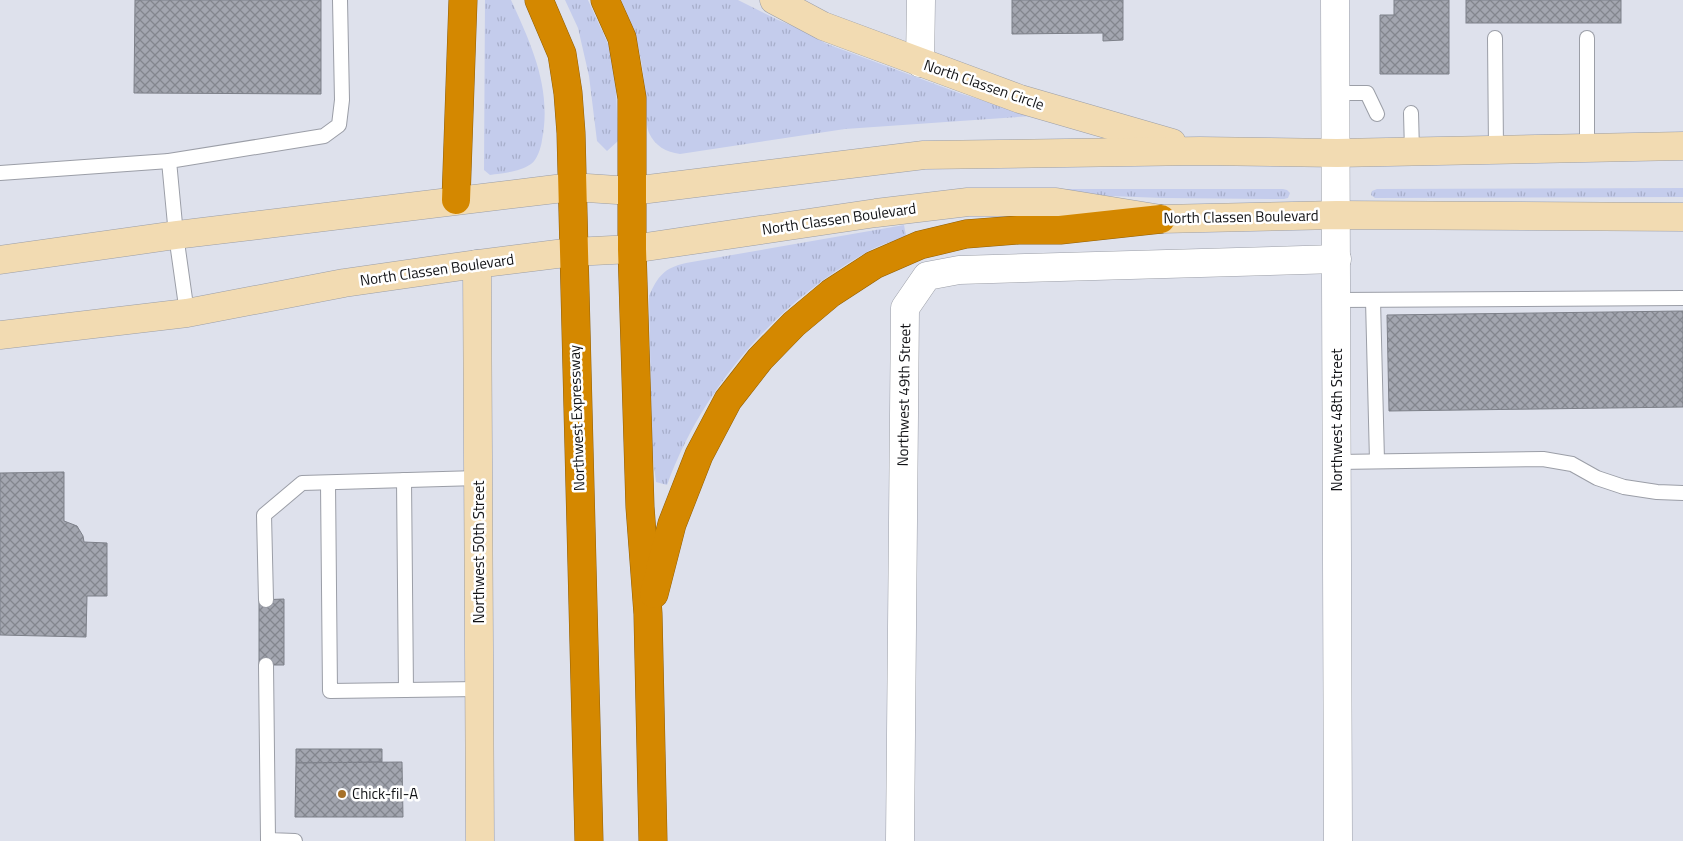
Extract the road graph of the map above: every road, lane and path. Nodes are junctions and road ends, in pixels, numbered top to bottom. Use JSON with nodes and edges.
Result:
{"nodes":[{"id":1,"x":340,"y":0,"type":"edge"},
{"id":2,"x":463,"y":0,"type":"edge"},
{"id":3,"x":539,"y":0,"type":"edge"},
{"id":4,"x":604,"y":0,"type":"edge"},
{"id":5,"x":774,"y":0,"type":"edge"},
{"id":6,"x":921,"y":0,"type":"edge"},
{"id":7,"x":1336,"y":0,"type":"edge"},
{"id":8,"x":1495,"y":38,"type":"dead end"},
{"id":9,"x":1586,"y":38,"type":"dead end"},
{"id":10,"x":920,"y":63,"type":"junction"},
{"id":11,"x":1336,"y":93,"type":"junction"},
{"id":12,"x":1378,"y":114,"type":"dead end"},
{"id":13,"x":1411,"y":114,"type":"dead end"},
{"id":14,"x":1683,"y":146,"type":"edge"},
{"id":15,"x":1586,"y":148,"type":"junction"},
{"id":16,"x":1496,"y":150,"type":"junction"},
{"id":17,"x":1200,"y":151,"type":"junction"},
{"id":18,"x":1412,"y":151,"type":"junction"},
{"id":19,"x":1337,"y":153,"type":"junction"},
{"id":20,"x":169,"y":161,"type":"junction"},
{"id":21,"x":0,"y":173,"type":"edge"},
{"id":22,"x":572,"y":187,"type":"junction"},
{"id":23,"x":632,"y":191,"type":"junction"},
{"id":24,"x":456,"y":200,"type":"junction"},
{"id":25,"x":1337,"y":214,"type":"junction"},
{"id":26,"x":1683,"y":217,"type":"edge"},
{"id":27,"x":1161,"y":219,"type":"junction"},
{"id":28,"x":176,"y":235,"type":"junction"},
{"id":29,"x":632,"y":249,"type":"junction"},
{"id":30,"x":573,"y":252,"type":"junction"},
{"id":31,"x":0,"y":260,"type":"edge"},
{"id":32,"x":1337,"y":260,"type":"junction"},
{"id":33,"x":477,"y":264,"type":"junction"},
{"id":34,"x":1683,"y":298,"type":"edge"},
{"id":35,"x":1336,"y":300,"type":"junction"},
{"id":36,"x":1373,"y":300,"type":"junction"},
{"id":37,"x":187,"y":313,"type":"junction"},
{"id":38,"x":0,"y":335,"type":"edge"},
{"id":39,"x":1376,"y":461,"type":"junction"},
{"id":40,"x":1337,"y":462,"type":"junction"},
{"id":41,"x":478,"y":478,"type":"junction"},
{"id":42,"x":404,"y":480,"type":"junction"},
{"id":43,"x":328,"y":483,"type":"junction"},
{"id":44,"x":1683,"y":493,"type":"edge"},
{"id":45,"x":266,"y":600,"type":"dead end"},
{"id":46,"x":648,"y":614,"type":"junction"},
{"id":47,"x":266,"y":665,"type":"dead end"},
{"id":48,"x":406,"y":690,"type":"junction"},
{"id":49,"x":479,"y":690,"type":"junction"},
{"id":50,"x":295,"y":841,"type":"edge"},
{"id":51,"x":480,"y":841,"type":"edge"},
{"id":52,"x":589,"y":841,"type":"edge"},
{"id":53,"x":653,"y":841,"type":"edge"},
{"id":54,"x":900,"y":841,"type":"edge"},
{"id":55,"x":1338,"y":841,"type":"edge"}],
"edges":[{"from":1,"to":20,"type":"lane"},
{"from":2,"to":24,"type":"highway"},
{"from":3,"to":22,"type":"highway","name":"Northwest Expressway"},
{"from":4,"to":23,"type":"highway"},
{"from":5,"to":10,"type":"main road","name":"North Classen Circle"},
{"from":6,"to":10,"type":"street"},
{"from":7,"to":11,"type":"street","name":"Northwest 48th Street"},
{"from":8,"to":16,"type":"lane"},
{"from":9,"to":15,"type":"lane"},
{"from":10,"to":17,"type":"main road","name":"North Classen Circle"},
{"from":11,"to":12,"type":"lane"},
{"from":11,"to":19,"type":"street","name":"Northwest 48th Street"},
{"from":13,"to":18,"type":"lane"},
{"from":14,"to":15,"type":"main road"},
{"from":15,"to":16,"type":"main road"},
{"from":16,"to":18,"type":"main road"},
{"from":17,"to":19,"type":"main road"},
{"from":17,"to":23,"type":"main road"},
{"from":18,"to":19,"type":"main road"},
{"from":19,"to":25,"type":"street","name":"Northwest 48th Street"},
{"from":20,"to":21,"type":"lane"},
{"from":20,"to":28,"type":"lane"},
{"from":22,"to":23,"type":"main road"},
{"from":22,"to":24,"type":"main road"},
{"from":22,"to":30,"type":"highway","name":"Northwest Expressway"},
{"from":23,"to":29,"type":"highway"},
{"from":24,"to":28,"type":"main road"},
{"from":25,"to":26,"type":"main road","name":"North Classen Boulevard"},
{"from":25,"to":27,"type":"main road","name":"North Classen Boulevard"},
{"from":25,"to":32,"type":"street","name":"Northwest 48th Street"},
{"from":27,"to":29,"type":"main road","name":"North Classen Boulevard"},
{"from":27,"to":46,"type":"highway"},
{"from":28,"to":31,"type":"main road"},
{"from":28,"to":37,"type":"lane"},
{"from":29,"to":30,"type":"main road","name":"North Classen Boulevard"},
{"from":29,"to":46,"type":"highway"},
{"from":30,"to":33,"type":"main road","name":"North Classen Boulevard"},
{"from":30,"to":52,"type":"highway","name":"Northwest Expressway"},
{"from":32,"to":35,"type":"street","name":"Northwest 48th Street"},
{"from":32,"to":54,"type":"street","name":"Northwest 49th Street"},
{"from":33,"to":37,"type":"main road","name":"North Classen Boulevard"},
{"from":33,"to":41,"type":"main road","name":"Northwest 50th Street"},
{"from":34,"to":36,"type":"lane"},
{"from":35,"to":36,"type":"lane"},
{"from":35,"to":40,"type":"street","name":"Northwest 48th Street"},
{"from":36,"to":39,"type":"lane"},
{"from":37,"to":38,"type":"main road","name":"North Classen Boulevard"},
{"from":39,"to":40,"type":"lane"},
{"from":39,"to":44,"type":"lane"},
{"from":40,"to":55,"type":"street","name":"Northwest 48th Street"},
{"from":41,"to":42,"type":"lane"},
{"from":41,"to":49,"type":"main road","name":"Northwest 50th Street"},
{"from":42,"to":43,"type":"lane"},
{"from":42,"to":48,"type":"lane"},
{"from":43,"to":45,"type":"lane"},
{"from":43,"to":48,"type":"lane"},
{"from":46,"to":53,"type":"highway"},
{"from":47,"to":50,"type":"lane"},
{"from":48,"to":49,"type":"lane"},
{"from":49,"to":51,"type":"main road","name":"Northwest 50th Street"}]}
